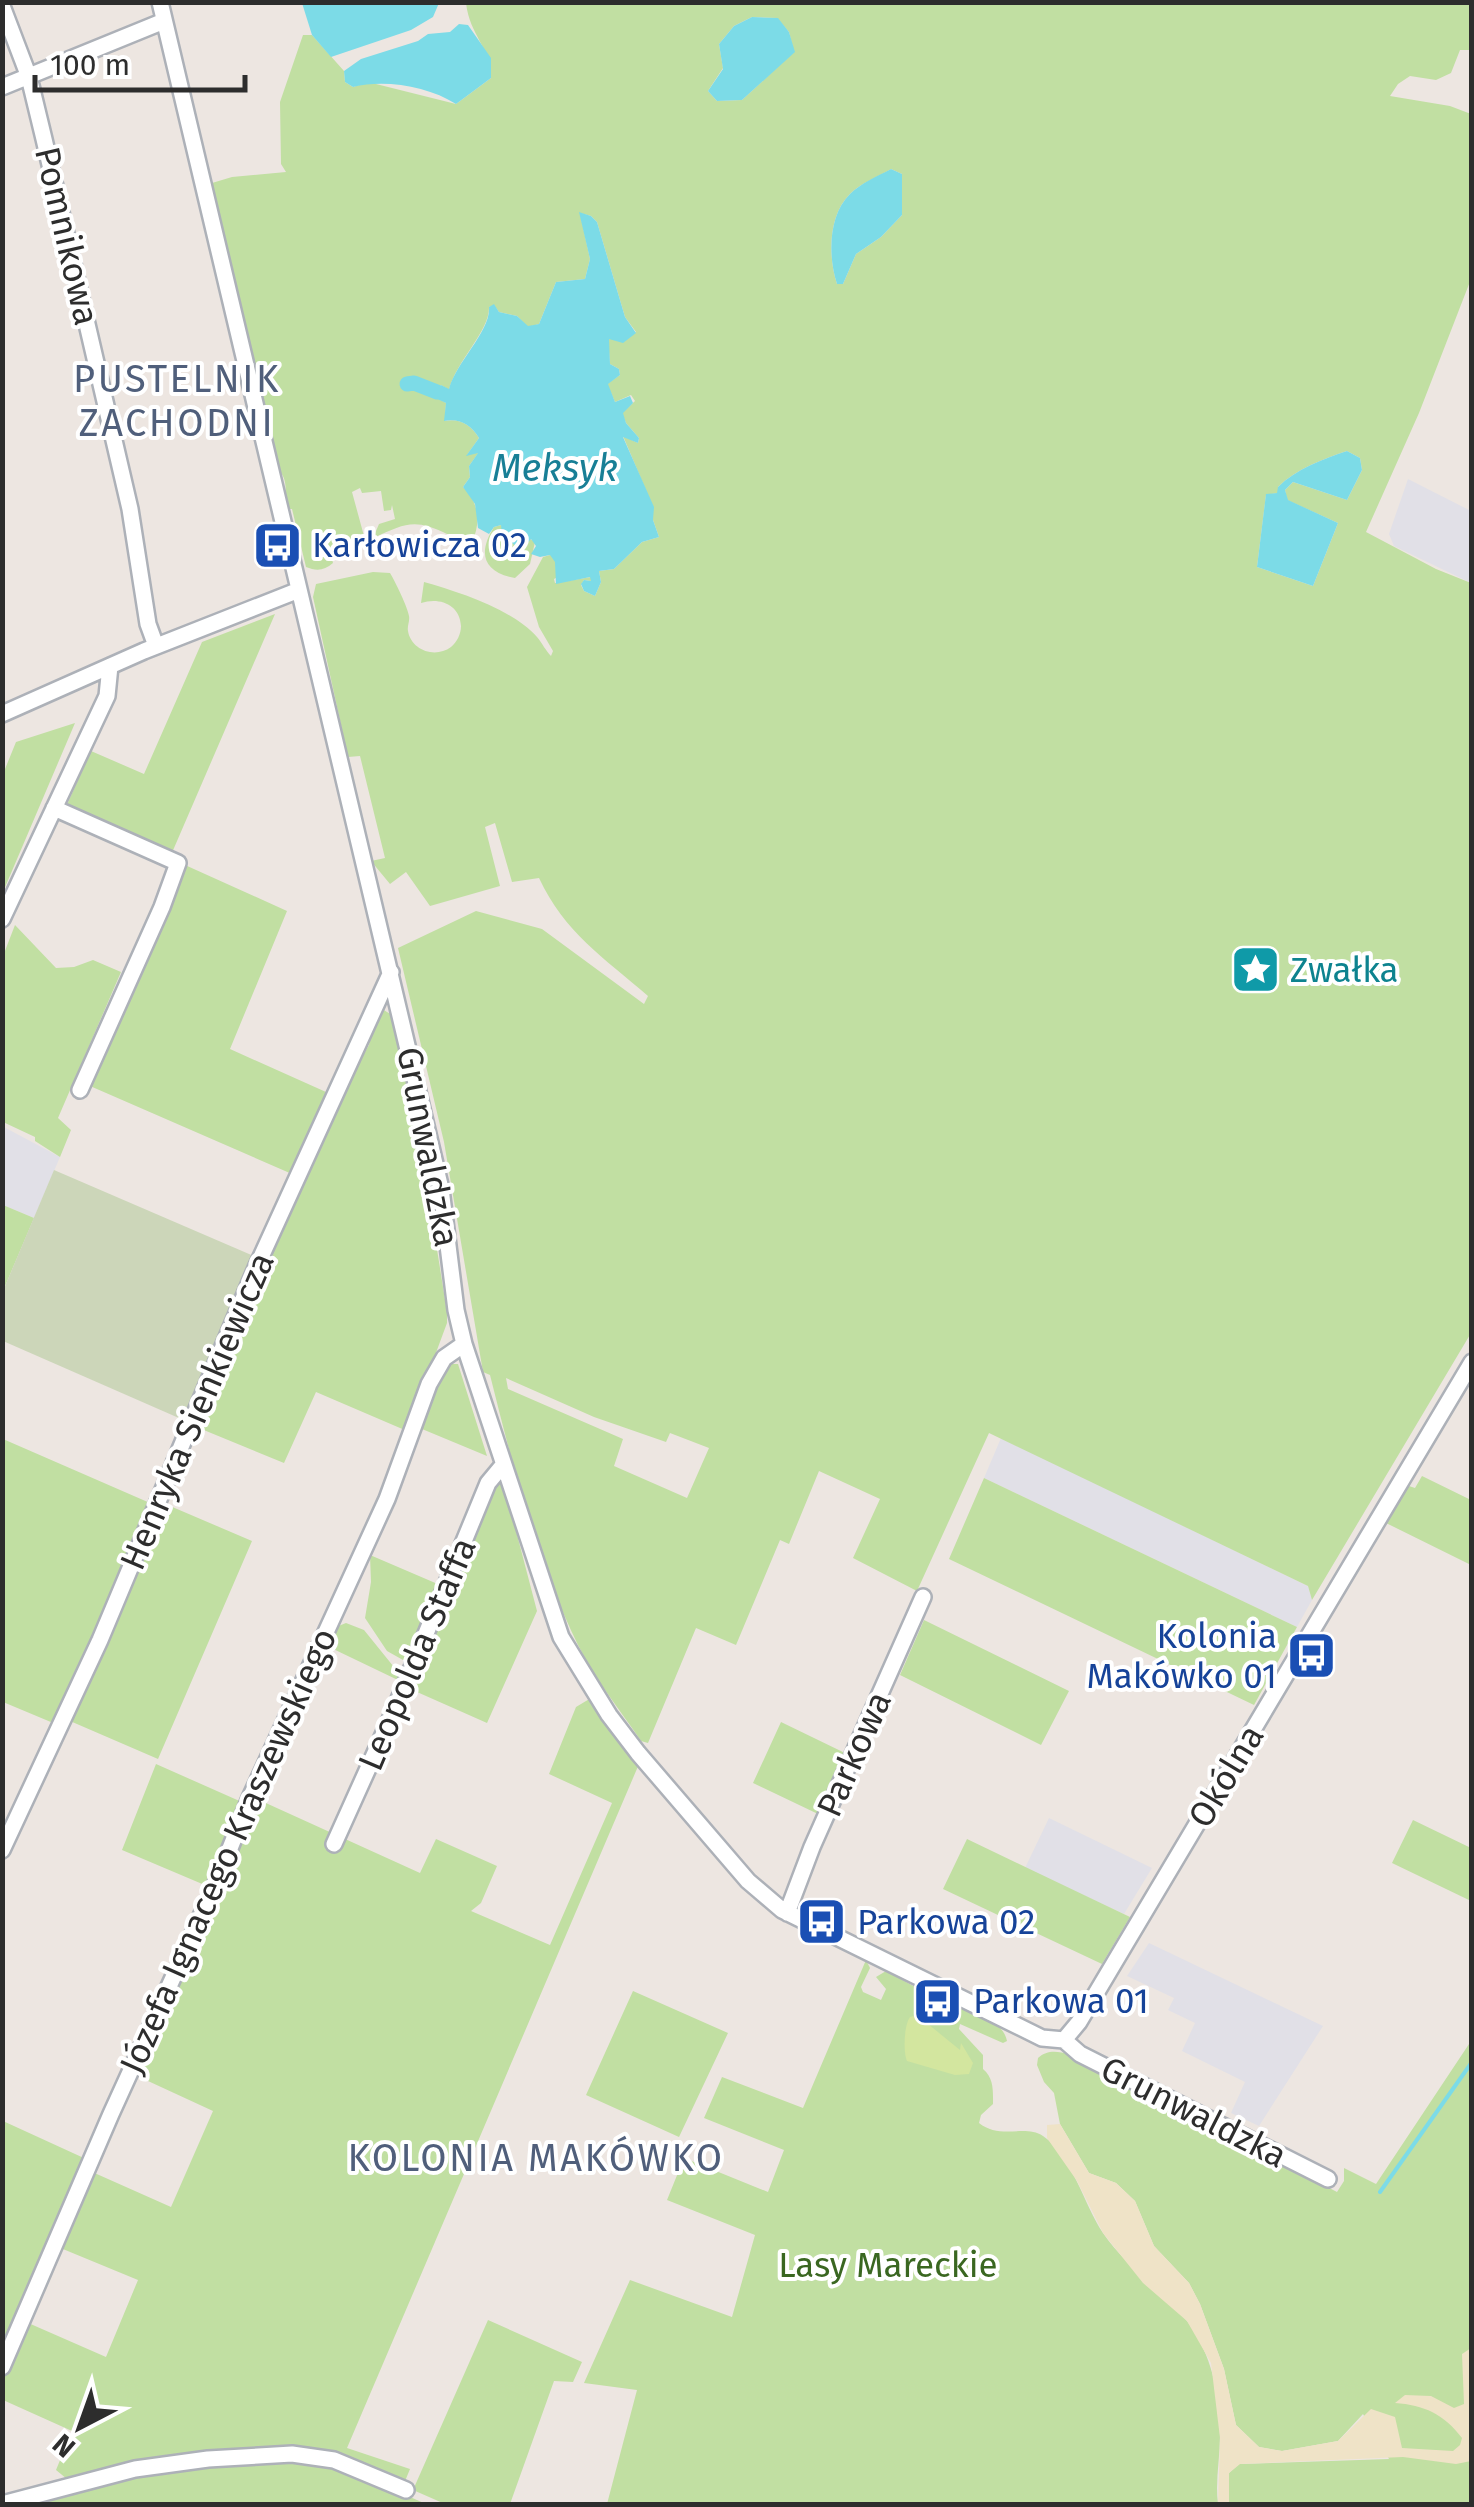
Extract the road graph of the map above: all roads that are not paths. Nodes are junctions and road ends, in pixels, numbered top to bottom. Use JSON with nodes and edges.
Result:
{"nodes":[{"id":1,"x":160,"y":2,"type":"edge"},
{"id":2,"x":2,"y":6,"type":"edge"},
{"id":3,"x":164,"y":21,"type":"junction"},
{"id":4,"x":29,"y":77,"type":"junction"},
{"id":5,"x":2,"y":86,"type":"edge"},
{"id":6,"x":299,"y":590,"type":"junction"},
{"id":7,"x":156,"y":646,"type":"junction"},
{"id":8,"x":110,"y":666,"type":"junction"},
{"id":9,"x":2,"y":714,"type":"edge"},
{"id":10,"x":54,"y":808,"type":"junction"},
{"id":11,"x":2,"y":919,"type":"edge"},
{"id":12,"x":391,"y":972,"type":"junction"},
{"id":13,"x":80,"y":1090,"type":"dead end"},
{"id":14,"x":464,"y":1344,"type":"junction"},
{"id":15,"x":1472,"y":1362,"type":"edge"},
{"id":16,"x":503,"y":1466,"type":"junction"},
{"id":17,"x":924,"y":1597,"type":"dead end"},
{"id":18,"x":334,"y":1844,"type":"dead end"},
{"id":19,"x":2,"y":1850,"type":"edge"},
{"id":20,"x":787,"y":1912,"type":"junction"},
{"id":21,"x":1067,"y":2037,"type":"junction"},
{"id":22,"x":1328,"y":2179,"type":"dead end"},
{"id":23,"x":2,"y":2367,"type":"edge"},
{"id":24,"x":406,"y":2490,"type":"dead end"},
{"id":25,"x":2,"y":2504,"type":"edge"}],
"edges":[{"from":1,"to":3,"type":"street","name":"Grunwaldzka"},
{"from":2,"to":4,"type":"street","name":"Pomnikowa"},
{"from":3,"to":4,"type":"street"},
{"from":3,"to":6,"type":"street","name":"Grunwaldzka"},
{"from":4,"to":5,"type":"street"},
{"from":4,"to":7,"type":"street","name":"Pomnikowa"},
{"from":6,"to":7,"type":"street"},
{"from":6,"to":12,"type":"street","name":"Grunwaldzka"},
{"from":7,"to":8,"type":"street"},
{"from":8,"to":9,"type":"street"},
{"from":8,"to":10,"type":"street"},
{"from":10,"to":11,"type":"street"},
{"from":10,"to":13,"type":"street"},
{"from":12,"to":14,"type":"street","name":"Grunwaldzka"},
{"from":12,"to":19,"type":"street","name":"Henryka Sienkiewicza"},
{"from":14,"to":16,"type":"street","name":"Grunwaldzka"},
{"from":14,"to":23,"type":"street","name":"Józefa Ignacego Kraszewskiego"},
{"from":15,"to":21,"type":"street","name":"Okólna"},
{"from":16,"to":18,"type":"street","name":"Leopolda Staffa"},
{"from":16,"to":20,"type":"street","name":"Grunwaldzka"},
{"from":17,"to":20,"type":"street","name":"Parkowa"},
{"from":20,"to":21,"type":"street","name":"Grunwaldzka"},
{"from":21,"to":22,"type":"street","name":"Grunwaldzka"},
{"from":24,"to":25,"type":"street"}]}
